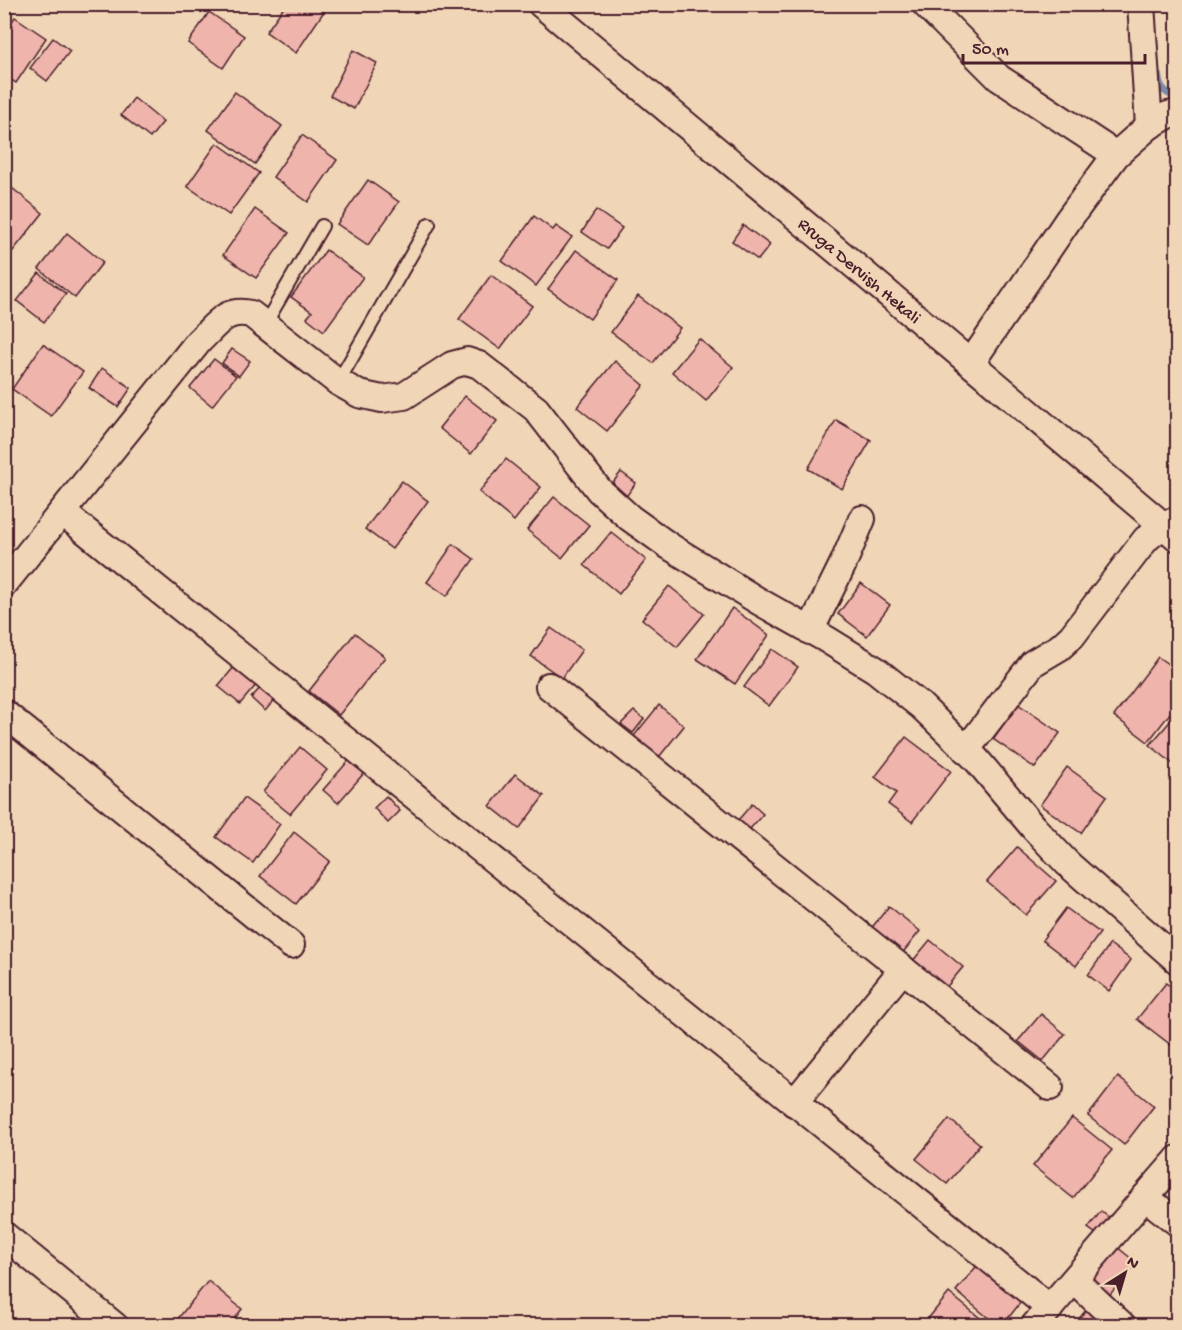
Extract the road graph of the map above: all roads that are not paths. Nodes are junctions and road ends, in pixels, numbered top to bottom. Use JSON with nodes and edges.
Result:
{"nodes":[{"id":1,"x":541,"y":4,"type":"edge"},
{"id":2,"x":925,"y":4,"type":"edge"},
{"id":3,"x":1142,"y":4,"type":"edge"},
{"id":4,"x":1178,"y":113,"type":"edge"},
{"id":5,"x":1149,"y":126,"type":"junction"},
{"id":6,"x":1116,"y":155,"type":"junction"},
{"id":7,"x":429,"y":224,"type":"dead end"},
{"id":8,"x":322,"y":226,"type":"dead end"},
{"id":9,"x":265,"y":324,"type":"junction"},
{"id":10,"x":971,"y":363,"type":"junction"},
{"id":11,"x":338,"y":382,"type":"junction"},
{"id":12,"x":62,"y":512,"type":"junction"},
{"id":13,"x":862,"y":519,"type":"dead end"},
{"id":14,"x":1172,"y":528,"type":"edge"},
{"id":15,"x":4,"y":584,"type":"edge"},
{"id":16,"x":810,"y":631,"type":"junction"},
{"id":17,"x":549,"y":686,"type":"dead end"},
{"id":18,"x":4,"y":713,"type":"edge"},
{"id":19,"x":966,"y":750,"type":"junction"},
{"id":20,"x":291,"y":945,"type":"dead end"},
{"id":21,"x":1178,"y":961,"type":"edge"},
{"id":22,"x":903,"y":969,"type":"junction"},
{"id":23,"x":1050,"y":1087,"type":"dead end"},
{"id":24,"x":795,"y":1103,"type":"junction"},
{"id":25,"x":1178,"y":1159,"type":"edge"},
{"id":26,"x":1145,"y":1197,"type":"junction"},
{"id":27,"x":1178,"y":1223,"type":"edge"},
{"id":28,"x":4,"y":1235,"type":"edge"},
{"id":29,"x":1074,"y":1280,"type":"junction"},
{"id":30,"x":1042,"y":1317,"type":"edge"},
{"id":31,"x":115,"y":1326,"type":"edge"},
{"id":32,"x":1123,"y":1326,"type":"edge"}],
"edges":[{"from":1,"to":10,"type":"street","name":"Rruga Dervish Hekali"},
{"from":2,"to":6,"type":"street"},
{"from":3,"to":5,"type":"street"},
{"from":4,"to":5,"type":"street"},
{"from":5,"to":6,"type":"street"},
{"from":6,"to":10,"type":"street"},
{"from":7,"to":11,"type":"lane"},
{"from":8,"to":9,"type":"lane"},
{"from":9,"to":11,"type":"street"},
{"from":9,"to":12,"type":"street"},
{"from":10,"to":14,"type":"street","name":"Rruga Dervish Hekali"},
{"from":11,"to":16,"type":"street"},
{"from":12,"to":15,"type":"street"},
{"from":12,"to":24,"type":"street"},
{"from":13,"to":16,"type":"street"},
{"from":14,"to":19,"type":"street"},
{"from":16,"to":19,"type":"street"},
{"from":17,"to":22,"type":"street"},
{"from":18,"to":20,"type":"street"},
{"from":19,"to":21,"type":"street"},
{"from":22,"to":23,"type":"street"},
{"from":22,"to":24,"type":"street"},
{"from":24,"to":30,"type":"street"},
{"from":25,"to":26,"type":"street"},
{"from":26,"to":27,"type":"street"},
{"from":26,"to":29,"type":"street"},
{"from":28,"to":31,"type":"street"},
{"from":29,"to":30,"type":"street"},
{"from":29,"to":32,"type":"street"}]}
